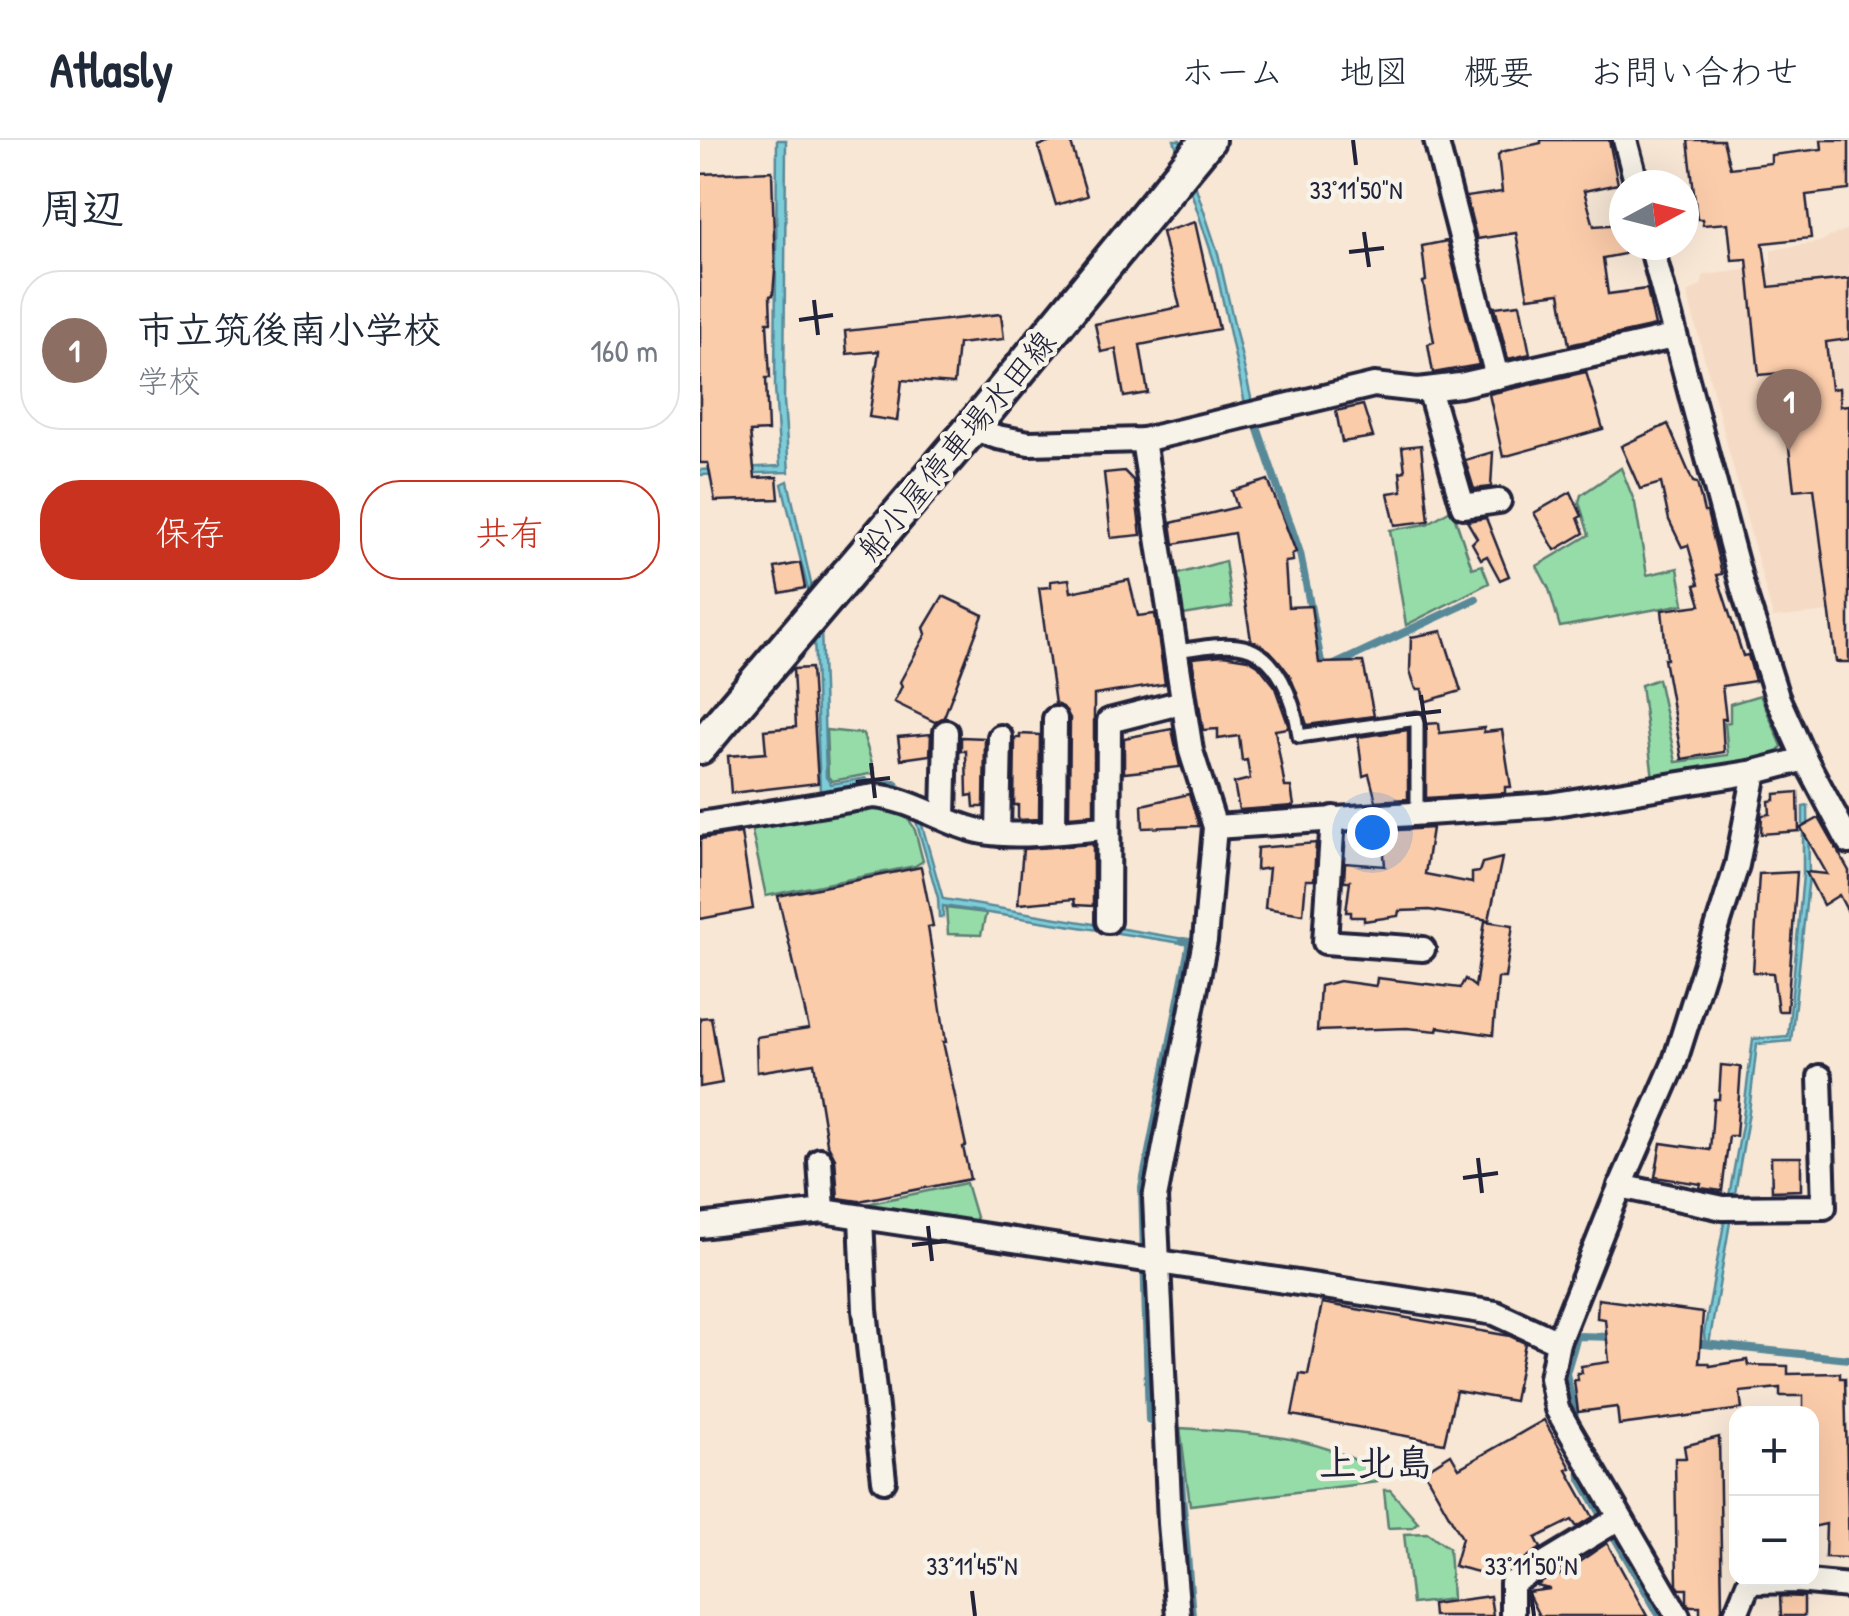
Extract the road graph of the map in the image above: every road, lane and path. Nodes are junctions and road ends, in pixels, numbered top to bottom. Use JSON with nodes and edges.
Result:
{"nodes":[{"id":1,"x":1208,"y":140,"type":"edge"},
{"id":2,"x":1436,"y":140,"type":"edge"},
{"id":3,"x":1625,"y":140,"type":"edge"},
{"id":4,"x":1632,"y":170,"type":"edge"},
{"id":5,"x":1655,"y":260,"type":"edge"},
{"id":6,"x":1673,"y":337,"type":"junction"},
{"id":7,"x":1497,"y":377,"type":"junction"},
{"id":8,"x":1429,"y":389,"type":"junction"},
{"id":9,"x":972,"y":428,"type":"junction"},
{"id":10,"x":1143,"y":440,"type":"junction"},
{"id":11,"x":1499,"y":501,"type":"dead end"},
{"id":12,"x":1176,"y":651,"type":"junction"},
{"id":13,"x":1184,"y":702,"type":"junction"},
{"id":14,"x":1055,"y":719,"type":"dead end"},
{"id":15,"x":946,"y":732,"type":"dead end"},
{"id":16,"x":706,"y":734,"type":"edge"},
{"id":17,"x":1000,"y":737,"type":"dead end"},
{"id":18,"x":1805,"y":759,"type":"junction"},
{"id":19,"x":1754,"y":772,"type":"junction"},
{"id":20,"x":1417,"y":812,"type":"junction"},
{"id":21,"x":944,"y":817,"type":"junction"},
{"id":22,"x":1332,"y":818,"type":"junction"},
{"id":23,"x":700,"y":824,"type":"edge"},
{"id":24,"x":1215,"y":827,"type":"junction"},
{"id":25,"x":1108,"y":828,"type":"junction"},
{"id":26,"x":1054,"y":831,"type":"junction"},
{"id":27,"x":998,"y":833,"type":"junction"},
{"id":28,"x":1849,"y":842,"type":"edge"},
{"id":29,"x":1108,"y":921,"type":"dead end"},
{"id":30,"x":1423,"y":949,"type":"dead end"},
{"id":31,"x":1820,"y":1077,"type":"dead end"},
{"id":32,"x":820,"y":1160,"type":"dead end"},
{"id":33,"x":1620,"y":1186,"type":"junction"},
{"id":34,"x":823,"y":1211,"type":"junction"},
{"id":35,"x":861,"y":1217,"type":"junction"},
{"id":36,"x":700,"y":1226,"type":"edge"},
{"id":37,"x":1160,"y":1264,"type":"junction"},
{"id":38,"x":1558,"y":1342,"type":"junction"},
{"id":39,"x":884,"y":1480,"type":"dead end"},
{"id":40,"x":1620,"y":1518,"type":"junction"},
{"id":41,"x":1849,"y":1586,"type":"edge"},
{"id":42,"x":1178,"y":1616,"type":"edge"},
{"id":43,"x":1512,"y":1616,"type":"edge"},
{"id":44,"x":1678,"y":1616,"type":"edge"},
{"id":45,"x":1734,"y":1616,"type":"edge"}],
"edges":[{"from":1,"to":9,"type":"main road","name":"船小屋停車場水田線"},
{"from":2,"to":7,"type":"street"},
{"from":3,"to":4,"type":"street"},
{"from":5,"to":6,"type":"street"},
{"from":6,"to":7,"type":"street"},
{"from":6,"to":18,"type":"street"},
{"from":7,"to":8,"type":"street"},
{"from":8,"to":10,"type":"street"},
{"from":8,"to":11,"type":"street"},
{"from":9,"to":10,"type":"street"},
{"from":9,"to":16,"type":"main road","name":"船小屋停車場水田線"},
{"from":10,"to":12,"type":"street"},
{"from":12,"to":13,"type":"street"},
{"from":12,"to":20,"type":"lane"},
{"from":13,"to":24,"type":"street"},
{"from":13,"to":25,"type":"street"},
{"from":14,"to":26,"type":"street"},
{"from":15,"to":21,"type":"street"},
{"from":17,"to":27,"type":"street"},
{"from":18,"to":19,"type":"street"},
{"from":18,"to":28,"type":"street"},
{"from":19,"to":20,"type":"street"},
{"from":19,"to":33,"type":"street"},
{"from":20,"to":22,"type":"street"},
{"from":21,"to":23,"type":"street"},
{"from":21,"to":27,"type":"street"},
{"from":22,"to":24,"type":"street"},
{"from":22,"to":30,"type":"street"},
{"from":24,"to":37,"type":"street"},
{"from":25,"to":26,"type":"street"},
{"from":25,"to":29,"type":"street"},
{"from":26,"to":27,"type":"street"},
{"from":31,"to":33,"type":"street"},
{"from":32,"to":34,"type":"street"},
{"from":33,"to":38,"type":"street"},
{"from":34,"to":35,"type":"street"},
{"from":34,"to":36,"type":"street"},
{"from":35,"to":37,"type":"street"},
{"from":35,"to":39,"type":"street"},
{"from":37,"to":38,"type":"street"},
{"from":37,"to":42,"type":"street"},
{"from":38,"to":40,"type":"street"},
{"from":40,"to":43,"type":"street"},
{"from":40,"to":44,"type":"street"},
{"from":41,"to":45,"type":"street"}]}
